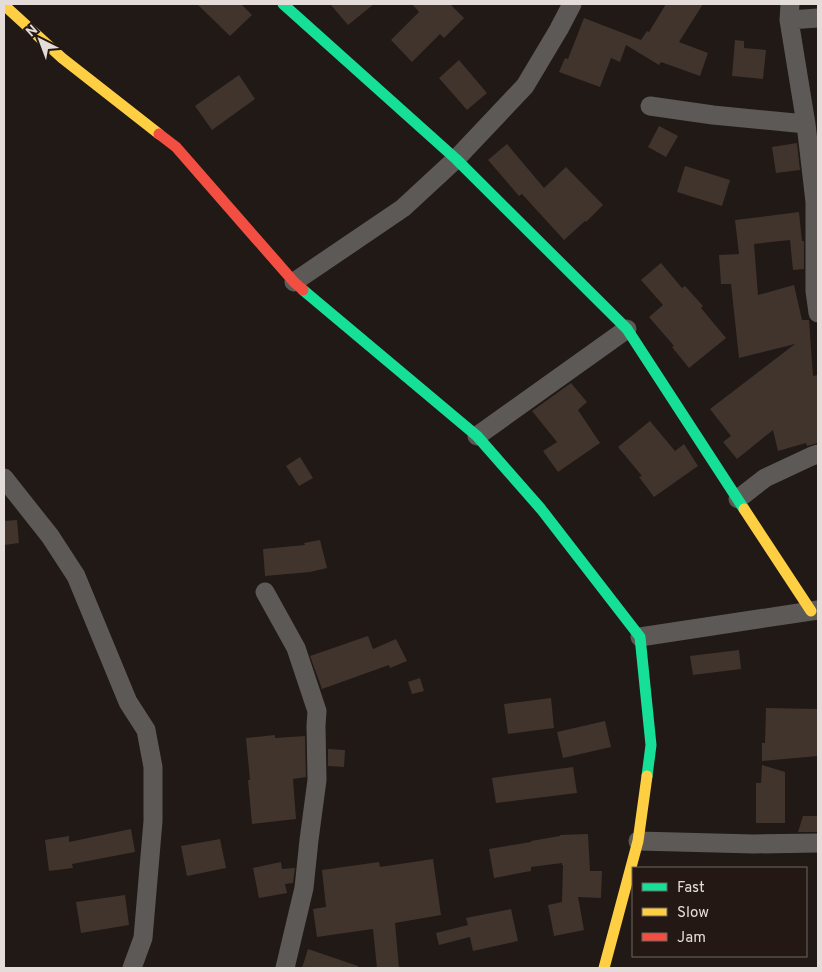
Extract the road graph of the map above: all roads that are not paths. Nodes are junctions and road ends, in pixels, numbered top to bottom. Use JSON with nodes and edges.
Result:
{"nodes":[{"id":1,"x":4,"y":4,"type":"edge"},
{"id":2,"x":283,"y":4,"type":"edge"},
{"id":3,"x":572,"y":4,"type":"edge"},
{"id":4,"x":790,"y":12,"type":"edge"},
{"id":5,"x":818,"y":18,"type":"edge"},
{"id":6,"x":650,"y":106,"type":"dead end"},
{"id":7,"x":806,"y":124,"type":"junction"},
{"id":8,"x":456,"y":159,"type":"junction"},
{"id":9,"x":817,"y":202,"type":"edge"},
{"id":10,"x":294,"y":282,"type":"junction"},
{"id":11,"x":816,"y":291,"type":"edge"},
{"id":12,"x":818,"y":313,"type":"edge"},
{"id":13,"x":627,"y":328,"type":"junction"},
{"id":14,"x":478,"y":436,"type":"junction"},
{"id":15,"x":818,"y":454,"type":"edge"},
{"id":16,"x":4,"y":478,"type":"edge"},
{"id":17,"x":738,"y":499,"type":"junction"},
{"id":18,"x":265,"y":592,"type":"dead end"},
{"id":19,"x":815,"y":611,"type":"edge"},
{"id":20,"x":640,"y":637,"type":"junction"},
{"id":21,"x":638,"y":841,"type":"junction"},
{"id":22,"x":818,"y":843,"type":"edge"},
{"id":23,"x":132,"y":968,"type":"edge"},
{"id":24,"x":285,"y":968,"type":"edge"},
{"id":25,"x":604,"y":968,"type":"edge"}],
"edges":[{"from":1,"to":10,"type":"street"},
{"from":2,"to":8,"type":"street"},
{"from":3,"to":8,"type":"street"},
{"from":4,"to":5,"type":"street"},
{"from":4,"to":7,"type":"street"},
{"from":6,"to":7,"type":"street"},
{"from":7,"to":9,"type":"street"},
{"from":8,"to":10,"type":"street"},
{"from":8,"to":13,"type":"street"},
{"from":9,"to":11,"type":"street"},
{"from":10,"to":14,"type":"street"},
{"from":11,"to":12,"type":"street"},
{"from":13,"to":14,"type":"street"},
{"from":13,"to":17,"type":"street"},
{"from":14,"to":20,"type":"street"},
{"from":15,"to":17,"type":"street"},
{"from":16,"to":23,"type":"street"},
{"from":17,"to":19,"type":"street"},
{"from":18,"to":24,"type":"street"},
{"from":19,"to":20,"type":"street"},
{"from":20,"to":21,"type":"street"},
{"from":21,"to":22,"type":"street"},
{"from":21,"to":25,"type":"street"}]}
